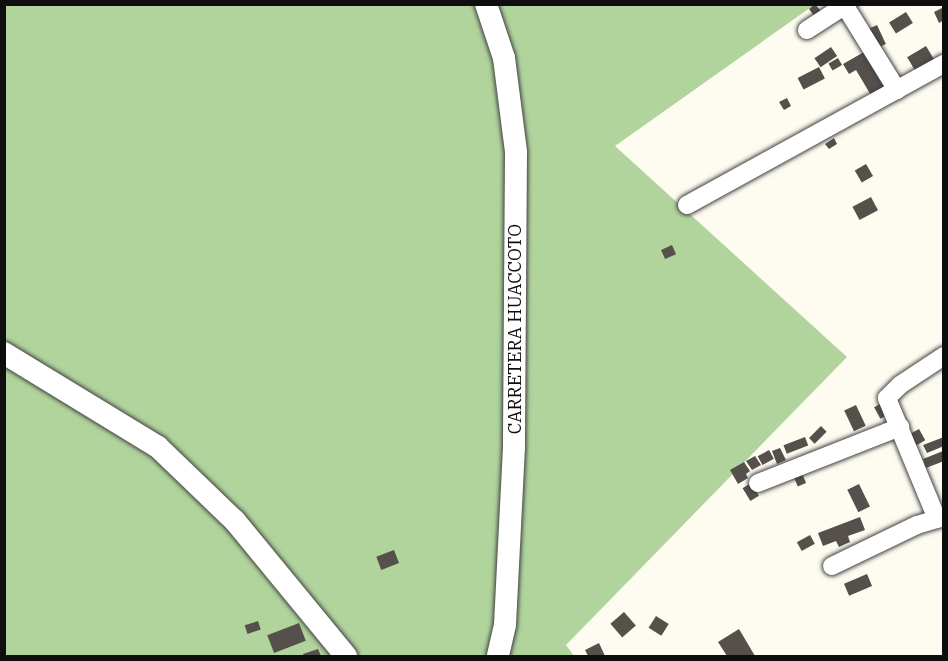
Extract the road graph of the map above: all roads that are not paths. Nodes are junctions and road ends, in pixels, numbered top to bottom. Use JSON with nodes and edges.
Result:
{"nodes":[{"id":1,"x":486,"y":4,"type":"edge"},
{"id":2,"x":846,"y":5,"type":"edge"},
{"id":3,"x":807,"y":30,"type":"dead end"},
{"id":4,"x":944,"y":64,"type":"edge"},
{"id":5,"x":897,"y":90,"type":"junction"},
{"id":6,"x":687,"y":206,"type":"dead end"},
{"id":7,"x":4,"y":353,"type":"edge"},
{"id":8,"x":944,"y":356,"type":"edge"},
{"id":9,"x":900,"y":427,"type":"junction"},
{"id":10,"x":758,"y":483,"type":"dead end"},
{"id":11,"x":940,"y":518,"type":"edge"},
{"id":12,"x":832,"y":566,"type":"dead end"},
{"id":13,"x":346,"y":657,"type":"edge"},
{"id":14,"x":498,"y":657,"type":"edge"}],
"edges":[{"from":1,"to":14,"type":"street","name":"CARRETERA HUACCOTO"},
{"from":2,"to":3,"type":"street"},
{"from":2,"to":5,"type":"street"},
{"from":4,"to":5,"type":"street"},
{"from":5,"to":6,"type":"street"},
{"from":7,"to":13,"type":"street"},
{"from":8,"to":9,"type":"street"},
{"from":9,"to":10,"type":"street"},
{"from":9,"to":11,"type":"street"},
{"from":11,"to":12,"type":"street"}]}
